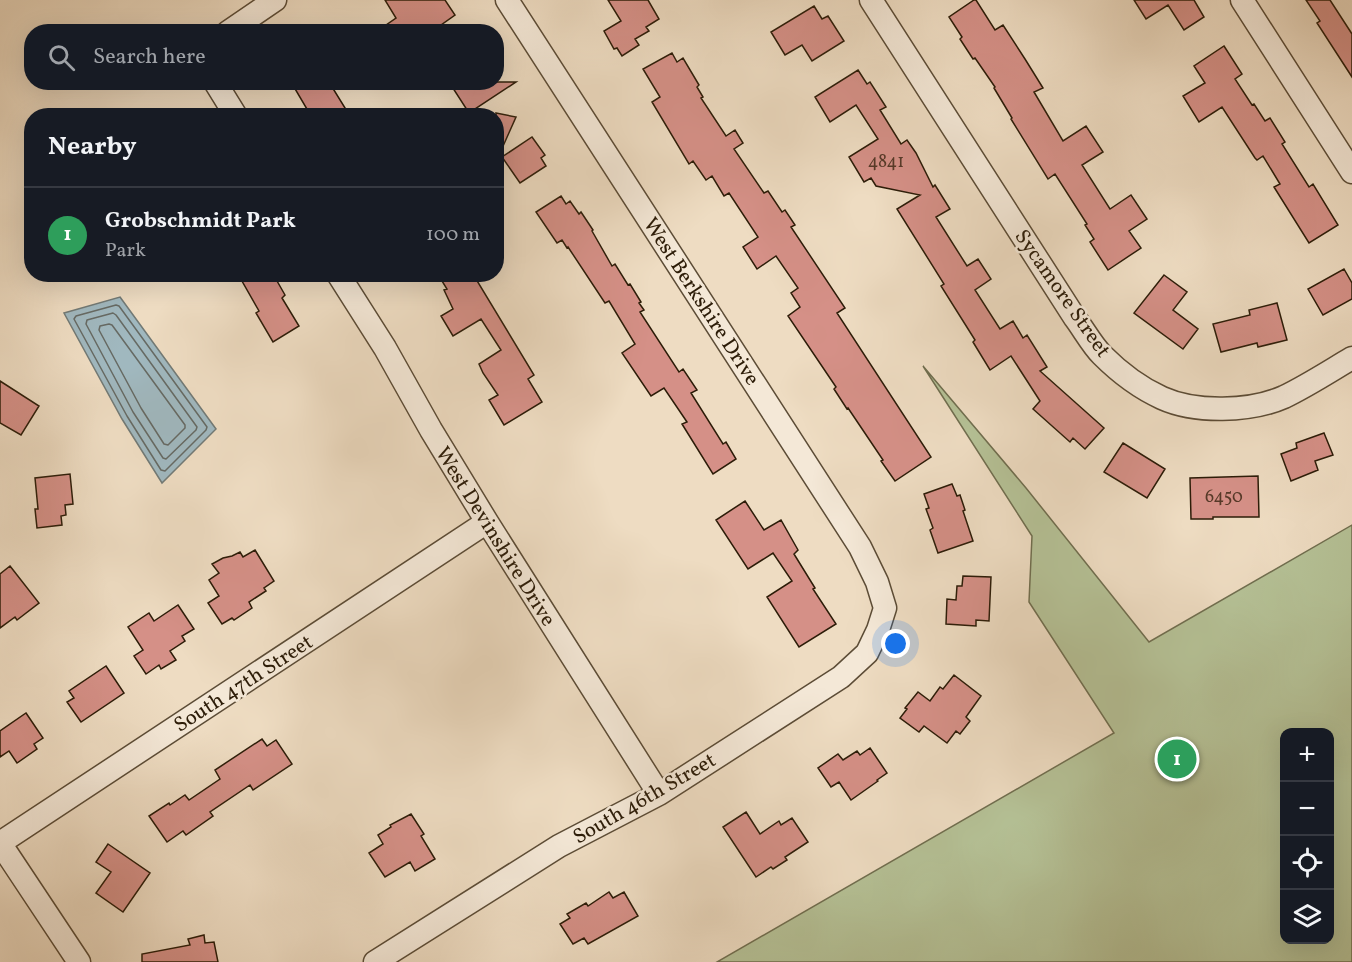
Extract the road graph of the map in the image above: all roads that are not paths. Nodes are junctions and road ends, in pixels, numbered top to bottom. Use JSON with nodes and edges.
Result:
{"nodes":[{"id":1,"x":275,"y":0,"type":"edge"},
{"id":2,"x":507,"y":0,"type":"edge"},
{"id":3,"x":871,"y":0,"type":"edge"},
{"id":4,"x":1242,"y":0,"type":"edge"},
{"id":5,"x":240,"y":24,"type":"edge"},
{"id":6,"x":220,"y":90,"type":"edge"},
{"id":7,"x":231,"y":108,"type":"edge"},
{"id":8,"x":1352,"y":172,"type":"edge"},
{"id":9,"x":343,"y":282,"type":"edge"},
{"id":10,"x":1352,"y":358,"type":"edge"},
{"id":11,"x":487,"y":522,"type":"junction"},
{"id":12,"x":885,"y":608,"type":"joint"},
{"id":13,"x":659,"y":794,"type":"junction"},
{"id":14,"x":0,"y":843,"type":"edge"},
{"id":15,"x":79,"y":962,"type":"edge"},
{"id":16,"x":375,"y":962,"type":"edge"}],
"edges":[{"from":1,"to":5,"type":"street"},
{"from":2,"to":12,"type":"street","name":"West Berkshire Drive"},
{"from":3,"to":10,"type":"street","name":"Sycamore Street"},
{"from":4,"to":8,"type":"street"},
{"from":6,"to":7,"type":"street"},
{"from":9,"to":11,"type":"street","name":"West Devinshire Drive"},
{"from":11,"to":13,"type":"street","name":"West Devinshire Drive"},
{"from":11,"to":14,"type":"street","name":"South 47th Street"},
{"from":12,"to":13,"type":"street","name":"South 46th Street"},
{"from":13,"to":16,"type":"street","name":"South 46th Street"},
{"from":14,"to":15,"type":"street"}]}
